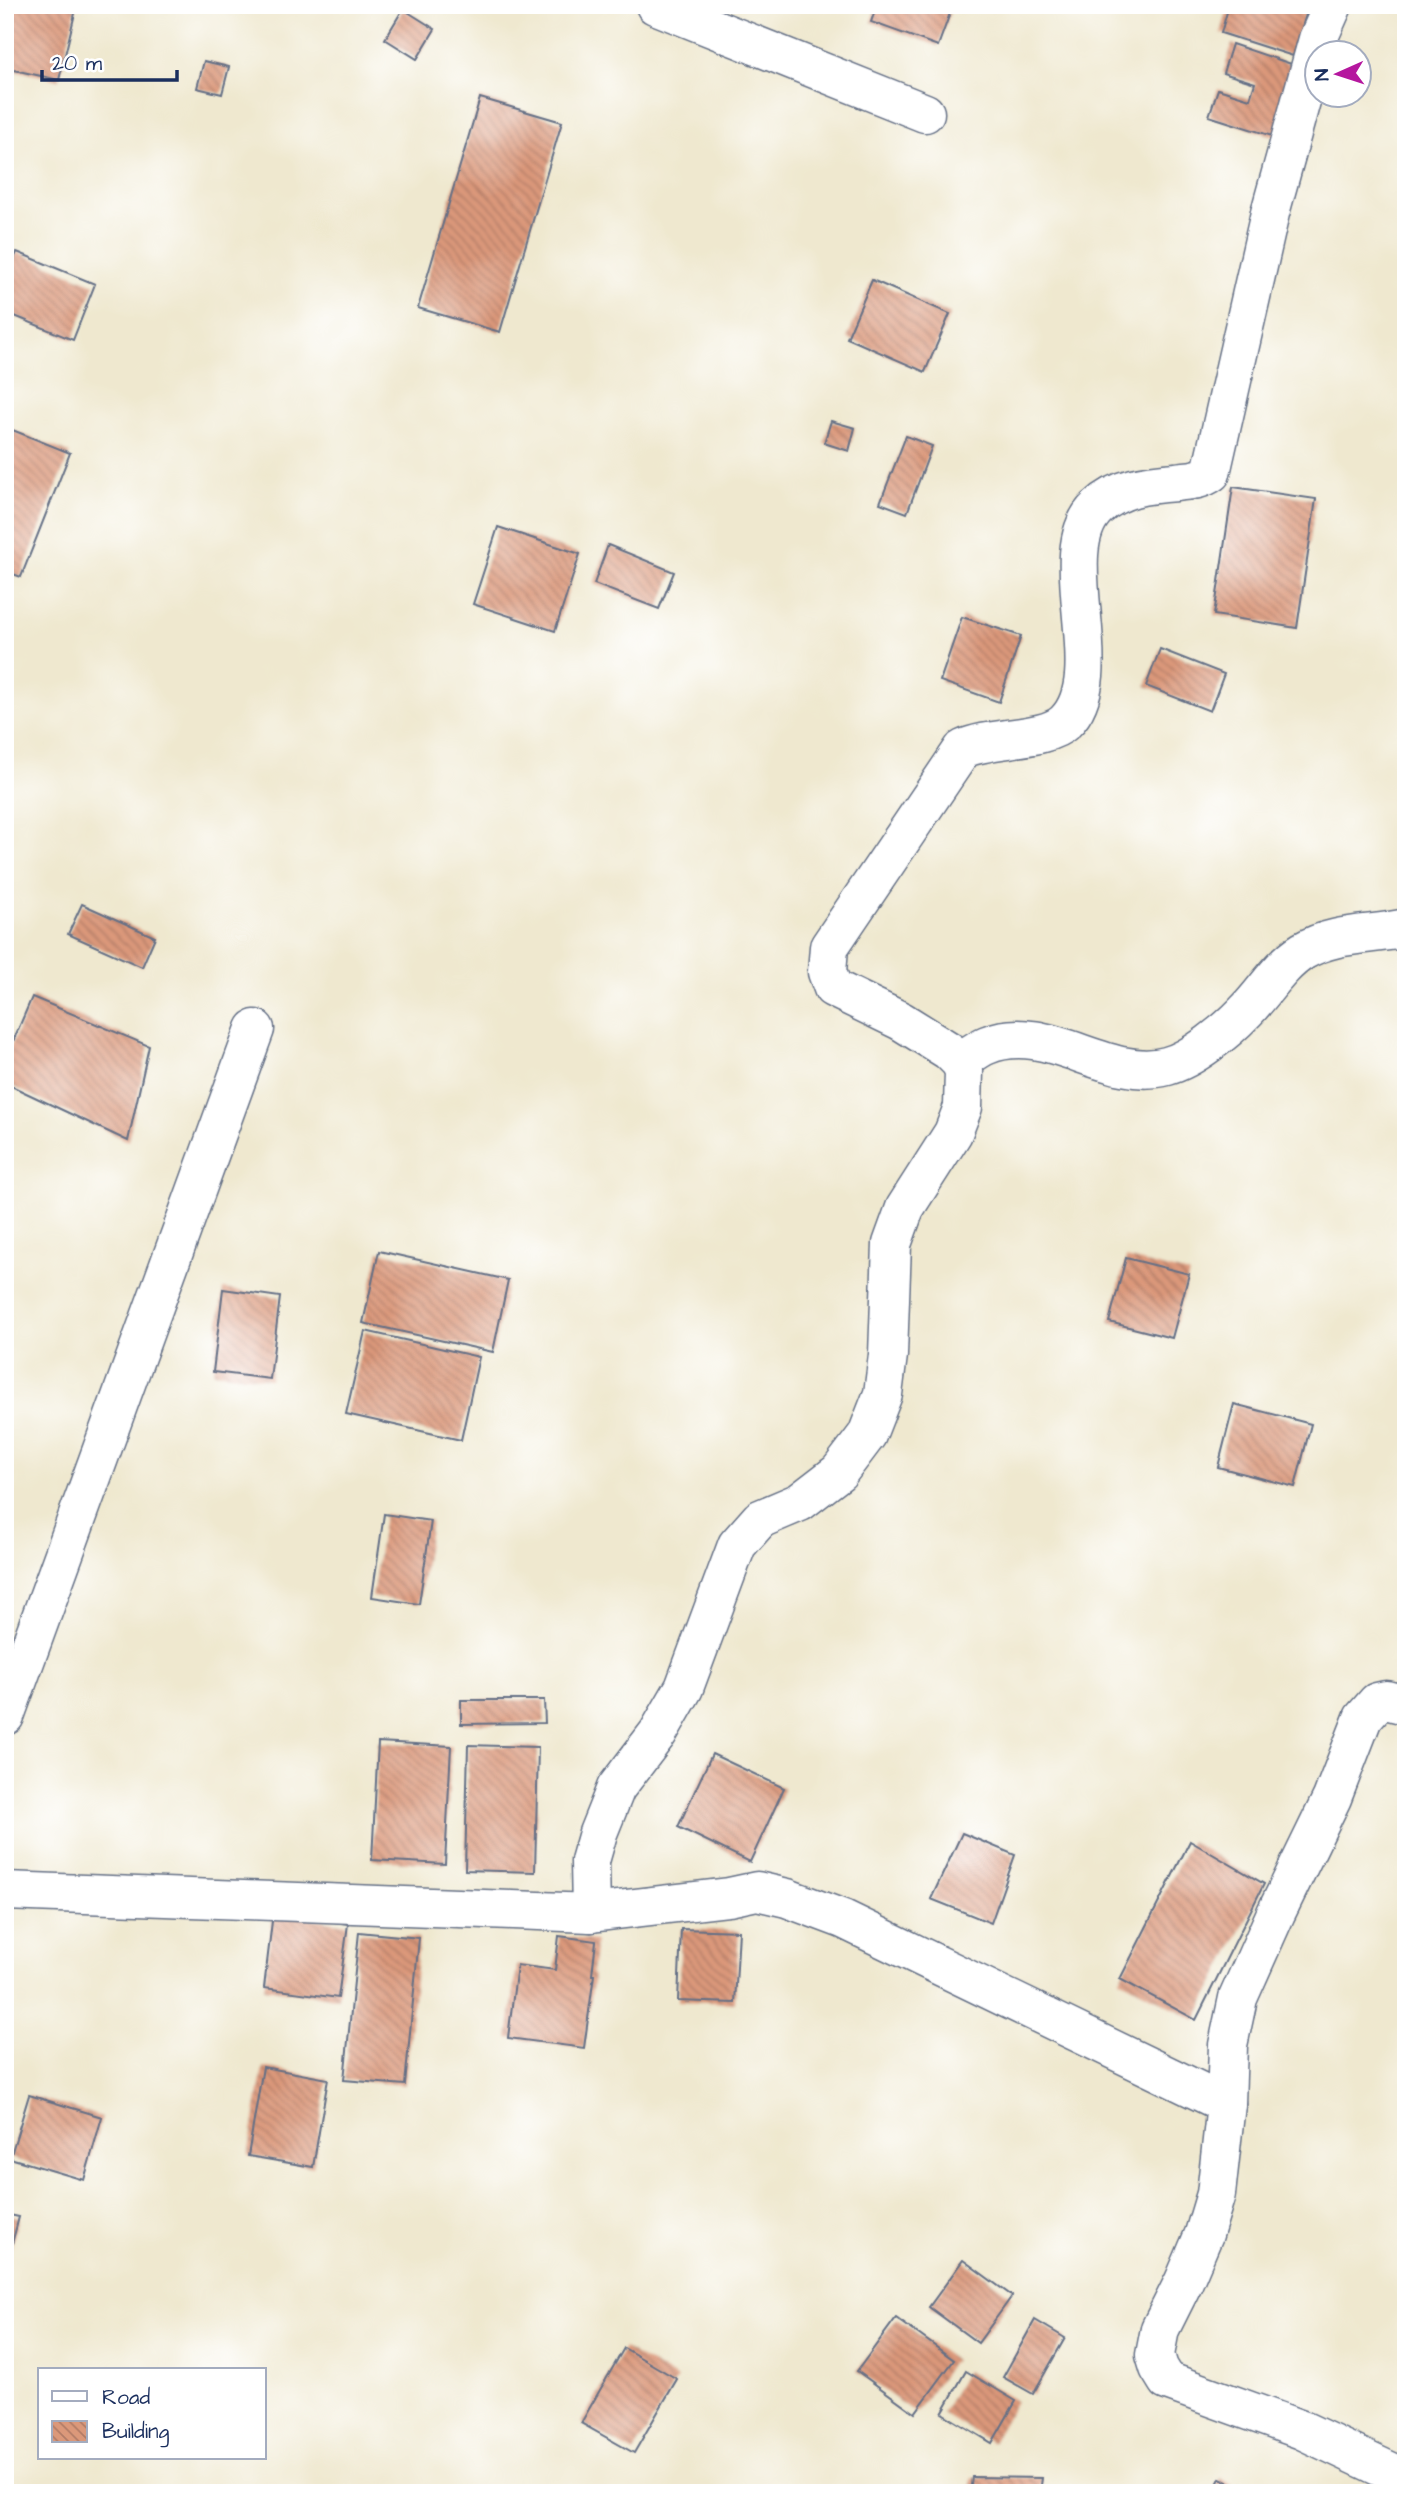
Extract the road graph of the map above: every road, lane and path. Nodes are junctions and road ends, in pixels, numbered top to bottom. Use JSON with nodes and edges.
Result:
{"nodes":[{"id":1,"x":655,"y":5,"type":"edge"},
{"id":2,"x":1333,"y":5,"type":"edge"},
{"id":3,"x":925,"y":113,"type":"dead end"},
{"id":4,"x":1406,"y":928,"type":"edge"},
{"id":5,"x":255,"y":1029,"type":"dead end"},
{"id":6,"x":960,"y":1062,"type":"junction"},
{"id":7,"x":1406,"y":1705,"type":"edge"},
{"id":8,"x":5,"y":1716,"type":"edge"},
{"id":9,"x":5,"y":1891,"type":"edge"},
{"id":10,"x":591,"y":1913,"type":"junction"},
{"id":11,"x":1226,"y":2104,"type":"junction"},
{"id":12,"x":1406,"y":2479,"type":"edge"}],
"edges":[{"from":1,"to":3,"type":"street"},
{"from":2,"to":6,"type":"street"},
{"from":4,"to":6,"type":"street"},
{"from":5,"to":8,"type":"street"},
{"from":6,"to":10,"type":"street"},
{"from":7,"to":11,"type":"street"},
{"from":9,"to":10,"type":"street"},
{"from":10,"to":11,"type":"street"},
{"from":11,"to":12,"type":"street"}]}
